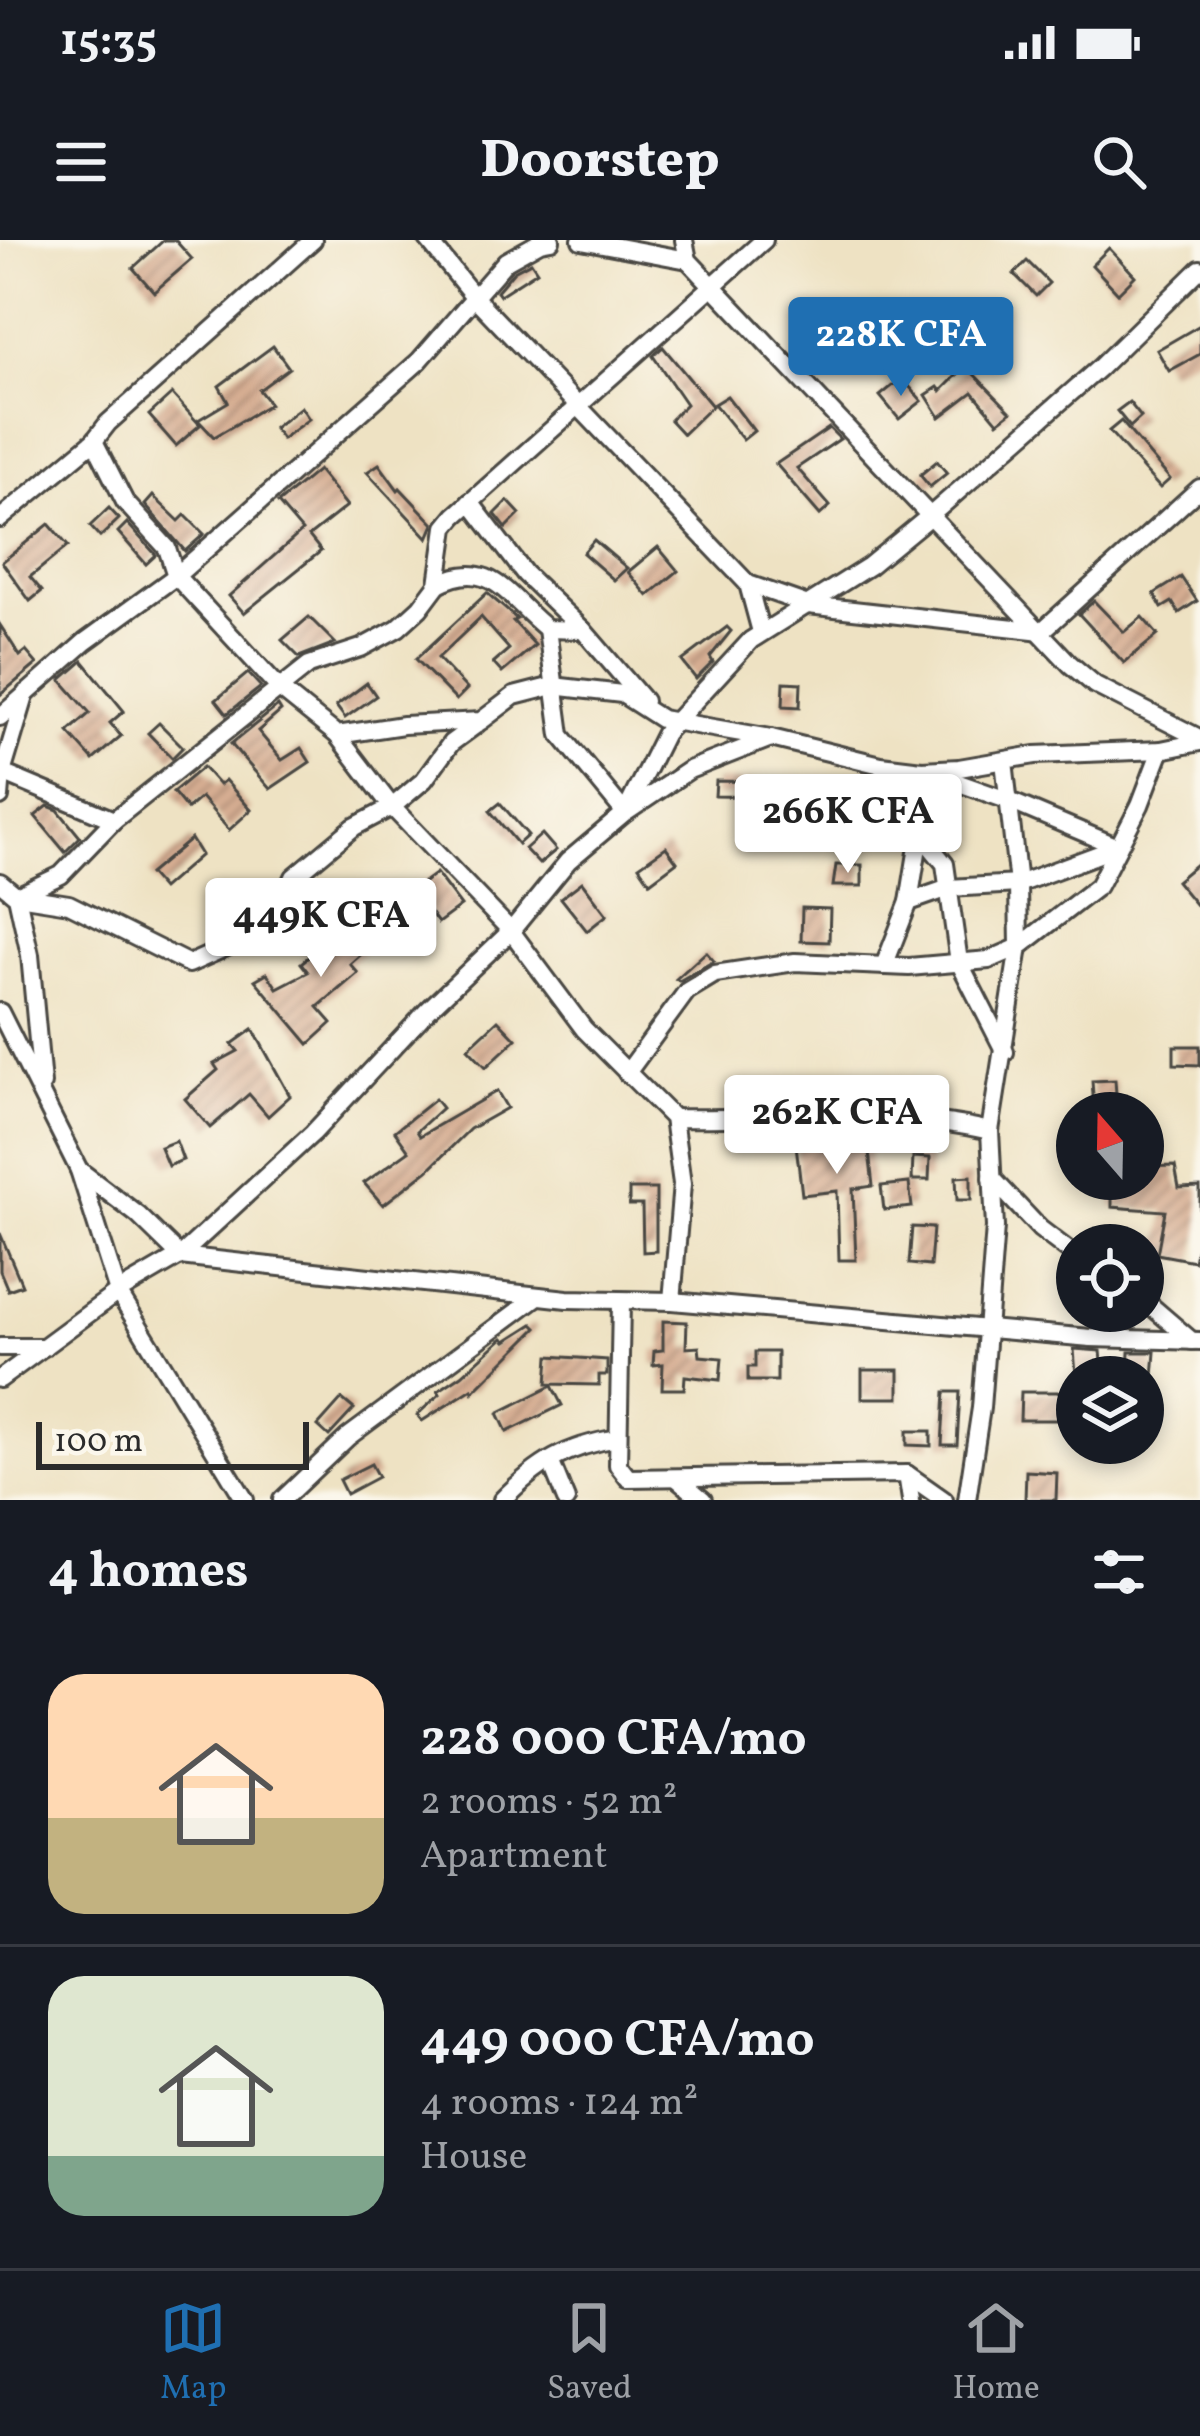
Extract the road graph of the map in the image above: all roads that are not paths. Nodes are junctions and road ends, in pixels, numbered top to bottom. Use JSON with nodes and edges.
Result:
{"nodes":[{"id":1,"x":313,"y":240,"type":"edge"},
{"id":2,"x":428,"y":240,"type":"edge"},
{"id":3,"x":551,"y":240,"type":"edge"},
{"id":4,"x":581,"y":240,"type":"edge"},
{"id":5,"x":684,"y":240,"type":"edge"},
{"id":6,"x":764,"y":240,"type":"edge"},
{"id":7,"x":688,"y":260,"type":"junction"},
{"id":8,"x":1200,"y":269,"type":"edge"},
{"id":9,"x":715,"y":287,"type":"junction"},
{"id":10,"x":476,"y":299,"type":"junction"},
{"id":11,"x":578,"y":403,"type":"junction"},
{"id":12,"x":94,"y":440,"type":"junction"},
{"id":13,"x":1200,"y":488,"type":"edge"},
{"id":14,"x":470,"y":502,"type":"junction"},
{"id":15,"x":3,"y":513,"type":"edge"},
{"id":16,"x":931,"y":515,"type":"junction"},
{"id":17,"x":525,"y":574,"type":"junction"},
{"id":18,"x":176,"y":576,"type":"junction"},
{"id":19,"x":490,"y":577,"type":"junction"},
{"id":20,"x":438,"y":584,"type":"junction"},
{"id":21,"x":748,"y":584,"type":"junction"},
{"id":22,"x":808,"y":605,"type":"junction"},
{"id":23,"x":530,"y":616,"type":"junction"},
{"id":24,"x":547,"y":629,"type":"junction"},
{"id":25,"x":583,"y":630,"type":"junction"},
{"id":26,"x":761,"y":632,"type":"junction"},
{"id":27,"x":1042,"y":632,"type":"junction"},
{"id":28,"x":553,"y":686,"type":"junction"},
{"id":29,"x":281,"y":690,"type":"junction"},
{"id":30,"x":26,"y":691,"type":"junction"},
{"id":31,"x":0,"y":717,"type":"edge"},
{"id":32,"x":669,"y":720,"type":"junction"},
{"id":33,"x":481,"y":721,"type":"junction"},
{"id":34,"x":337,"y":735,"type":"junction"},
{"id":35,"x":771,"y":737,"type":"junction"},
{"id":36,"x":1199,"y":740,"type":"edge"},
{"id":37,"x":1161,"y":750,"type":"junction"},
{"id":38,"x":1004,"y":761,"type":"junction"},
{"id":39,"x":922,"y":770,"type":"junction"},
{"id":40,"x":1,"y":773,"type":"edge"},
{"id":41,"x":0,"y":796,"type":"edge"},
{"id":42,"x":1007,"y":800,"type":"junction"},
{"id":43,"x":392,"y":807,"type":"junction"},
{"id":44,"x":625,"y":813,"type":"junction"},
{"id":45,"x":114,"y":820,"type":"junction"},
{"id":46,"x":920,"y":834,"type":"junction"},
{"id":47,"x":1118,"y":847,"type":"junction"},
{"id":48,"x":0,"y":882,"type":"edge"},
{"id":49,"x":1018,"y":884,"type":"junction"},
{"id":50,"x":949,"y":888,"type":"junction"},
{"id":51,"x":17,"y":896,"type":"junction"},
{"id":52,"x":908,"y":902,"type":"junction"},
{"id":53,"x":511,"y":931,"type":"junction"},
{"id":54,"x":1018,"y":947,"type":"junction"},
{"id":55,"x":959,"y":962,"type":"junction"},
{"id":56,"x":884,"y":966,"type":"junction"},
{"id":57,"x":0,"y":1012,"type":"edge"},
{"id":58,"x":1005,"y":1053,"type":"junction"},
{"id":59,"x":627,"y":1072,"type":"junction"},
{"id":60,"x":43,"y":1091,"type":"junction"},
{"id":61,"x":673,"y":1118,"type":"junction"},
{"id":62,"x":990,"y":1131,"type":"junction"},
{"id":63,"x":79,"y":1170,"type":"junction"},
{"id":64,"x":992,"y":1177,"type":"junction"},
{"id":65,"x":1056,"y":1241,"type":"edge"},
{"id":66,"x":180,"y":1256,"type":"junction"},
{"id":67,"x":118,"y":1292,"type":"junction"},
{"id":68,"x":538,"y":1296,"type":"junction"},
{"id":69,"x":672,"y":1300,"type":"junction"},
{"id":70,"x":621,"y":1301,"type":"junction"},
{"id":71,"x":1164,"y":1316,"type":"edge"},
{"id":72,"x":988,"y":1330,"type":"junction"},
{"id":73,"x":1196,"y":1341,"type":"edge"},
{"id":74,"x":0,"y":1347,"type":"edge"},
{"id":75,"x":45,"y":1347,"type":"junction"},
{"id":76,"x":0,"y":1379,"type":"edge"},
{"id":77,"x":618,"y":1438,"type":"junction"},
{"id":78,"x":551,"y":1463,"type":"junction"},
{"id":79,"x":907,"y":1474,"type":"junction"},
{"id":80,"x":677,"y":1479,"type":"junction"},
{"id":81,"x":245,"y":1500,"type":"edge"},
{"id":82,"x":282,"y":1500,"type":"edge"},
{"id":83,"x":502,"y":1500,"type":"edge"},
{"id":84,"x":566,"y":1500,"type":"edge"},
{"id":85,"x":703,"y":1500,"type":"edge"},
{"id":86,"x":911,"y":1500,"type":"edge"},
{"id":87,"x":944,"y":1500,"type":"edge"},
{"id":88,"x":967,"y":1500,"type":"edge"}],
"edges":[{"from":1,"to":12,"type":"street"},
{"from":2,"to":10,"type":"street"},
{"from":3,"to":10,"type":"street"},
{"from":4,"to":7,"type":"street"},
{"from":5,"to":7,"type":"street"},
{"from":6,"to":9,"type":"street"},
{"from":7,"to":9,"type":"street"},
{"from":8,"to":16,"type":"street"},
{"from":9,"to":11,"type":"street"},
{"from":9,"to":16,"type":"street"},
{"from":10,"to":11,"type":"street"},
{"from":10,"to":18,"type":"street"},
{"from":11,"to":14,"type":"street"},
{"from":11,"to":21,"type":"street"},
{"from":12,"to":15,"type":"street"},
{"from":12,"to":18,"type":"street"},
{"from":13,"to":27,"type":"street"},
{"from":14,"to":17,"type":"street"},
{"from":14,"to":20,"type":"street"},
{"from":16,"to":22,"type":"street"},
{"from":16,"to":27,"type":"street"},
{"from":17,"to":19,"type":"street"},
{"from":17,"to":23,"type":"street"},
{"from":17,"to":25,"type":"street"},
{"from":18,"to":29,"type":"street"},
{"from":18,"to":30,"type":"street"},
{"from":19,"to":20,"type":"street"},
{"from":19,"to":23,"type":"street"},
{"from":20,"to":29,"type":"street"},
{"from":21,"to":22,"type":"street"},
{"from":21,"to":26,"type":"street"},
{"from":22,"to":26,"type":"street"},
{"from":22,"to":27,"type":"street"},
{"from":23,"to":24,"type":"street"},
{"from":24,"to":25,"type":"street"},
{"from":24,"to":28,"type":"street"},
{"from":25,"to":32,"type":"street"},
{"from":26,"to":32,"type":"street"},
{"from":27,"to":36,"type":"street"},
{"from":28,"to":32,"type":"street"},
{"from":28,"to":33,"type":"street"},
{"from":28,"to":44,"type":"street"},
{"from":29,"to":34,"type":"street"},
{"from":29,"to":45,"type":"street"},
{"from":30,"to":31,"type":"street"},
{"from":30,"to":40,"type":"street"},
{"from":32,"to":35,"type":"street"},
{"from":32,"to":44,"type":"street"},
{"from":33,"to":34,"type":"street"},
{"from":33,"to":43,"type":"street"},
{"from":34,"to":43,"type":"street"},
{"from":35,"to":39,"type":"street"},
{"from":35,"to":44,"type":"street"},
{"from":36,"to":37,"type":"street"},
{"from":37,"to":38,"type":"street"},
{"from":37,"to":47,"type":"street"},
{"from":38,"to":39,"type":"street"},
{"from":38,"to":42,"type":"street"},
{"from":39,"to":42,"type":"street"},
{"from":39,"to":46,"type":"street"},
{"from":40,"to":41,"type":"street"},
{"from":40,"to":45,"type":"street"},
{"from":42,"to":47,"type":"street"},
{"from":42,"to":49,"type":"street"},
{"from":43,"to":51,"type":"street"},
{"from":43,"to":53,"type":"street"},
{"from":44,"to":53,"type":"street"},
{"from":45,"to":51,"type":"street"},
{"from":46,"to":50,"type":"street"},
{"from":46,"to":52,"type":"street"},
{"from":47,"to":49,"type":"street"},
{"from":47,"to":54,"type":"street"},
{"from":48,"to":51,"type":"street"},
{"from":49,"to":50,"type":"street"},
{"from":49,"to":54,"type":"street"},
{"from":50,"to":52,"type":"street"},
{"from":50,"to":55,"type":"street"},
{"from":51,"to":60,"type":"street"},
{"from":52,"to":56,"type":"street"},
{"from":53,"to":59,"type":"street"},
{"from":53,"to":66,"type":"street"},
{"from":54,"to":55,"type":"street"},
{"from":54,"to":58,"type":"street"},
{"from":55,"to":56,"type":"street"},
{"from":55,"to":58,"type":"street"},
{"from":56,"to":59,"type":"street"},
{"from":57,"to":60,"type":"street"},
{"from":58,"to":62,"type":"street"},
{"from":59,"to":61,"type":"street"},
{"from":60,"to":63,"type":"street"},
{"from":61,"to":62,"type":"street"},
{"from":61,"to":69,"type":"street"},
{"from":62,"to":64,"type":"street"},
{"from":63,"to":66,"type":"street"},
{"from":63,"to":67,"type":"street"},
{"from":64,"to":65,"type":"street"},
{"from":64,"to":72,"type":"street"},
{"from":66,"to":67,"type":"street"},
{"from":66,"to":68,"type":"street"},
{"from":67,"to":75,"type":"street"},
{"from":67,"to":81,"type":"street"},
{"from":68,"to":70,"type":"street"},
{"from":68,"to":82,"type":"street"},
{"from":69,"to":70,"type":"street"},
{"from":69,"to":72,"type":"street"},
{"from":70,"to":77,"type":"street"},
{"from":71,"to":73,"type":"street"},
{"from":72,"to":73,"type":"street"},
{"from":72,"to":88,"type":"street"},
{"from":74,"to":75,"type":"street"},
{"from":75,"to":76,"type":"street"},
{"from":77,"to":78,"type":"street"},
{"from":77,"to":80,"type":"street"},
{"from":78,"to":83,"type":"street"},
{"from":78,"to":84,"type":"street"},
{"from":79,"to":80,"type":"street"},
{"from":79,"to":86,"type":"street"},
{"from":79,"to":87,"type":"street"},
{"from":80,"to":85,"type":"street"}]}
